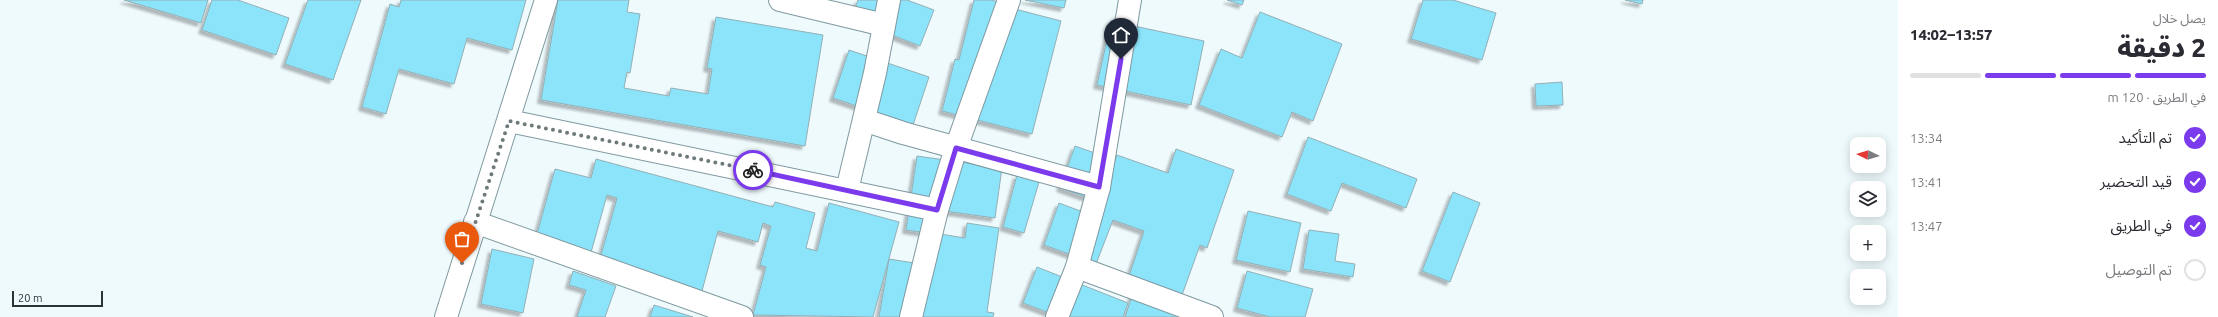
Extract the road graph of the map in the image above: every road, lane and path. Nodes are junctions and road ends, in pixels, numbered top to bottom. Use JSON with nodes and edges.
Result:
{"nodes":[{"id":1,"x":546,"y":0,"type":"edge"},
{"id":2,"x":780,"y":0,"type":"edge"},
{"id":3,"x":889,"y":0,"type":"edge"},
{"id":4,"x":1009,"y":0,"type":"edge"},
{"id":5,"x":1130,"y":0,"type":"edge"},
{"id":6,"x":884,"y":25,"type":"junction"},
{"id":7,"x":864,"y":120,"type":"junction"},
{"id":8,"x":509,"y":121,"type":"junction"},
{"id":9,"x":956,"y":148,"type":"junction"},
{"id":10,"x":1099,"y":187,"type":"junction"},
{"id":11,"x":847,"y":190,"type":"junction"},
{"id":12,"x":937,"y":210,"type":"junction"},
{"id":13,"x":474,"y":222,"type":"junction"},
{"id":14,"x":1077,"y":267,"type":"junction"},
{"id":15,"x":446,"y":317,"type":"edge"},
{"id":16,"x":742,"y":317,"type":"edge"},
{"id":17,"x":911,"y":317,"type":"edge"},
{"id":18,"x":1057,"y":317,"type":"edge"},
{"id":19,"x":1212,"y":317,"type":"edge"}],
"edges":[{"from":1,"to":8,"type":"street"},
{"from":2,"to":6,"type":"street"},
{"from":3,"to":6,"type":"street"},
{"from":4,"to":9,"type":"street"},
{"from":5,"to":10,"type":"street"},
{"from":6,"to":7,"type":"street"},
{"from":7,"to":9,"type":"street"},
{"from":7,"to":11,"type":"street"},
{"from":8,"to":11,"type":"street"},
{"from":8,"to":13,"type":"street"},
{"from":9,"to":10,"type":"street"},
{"from":9,"to":12,"type":"street"},
{"from":10,"to":14,"type":"street"},
{"from":11,"to":12,"type":"street"},
{"from":12,"to":17,"type":"street"},
{"from":13,"to":15,"type":"street"},
{"from":13,"to":16,"type":"street"},
{"from":14,"to":18,"type":"street"},
{"from":14,"to":19,"type":"street"}]}
